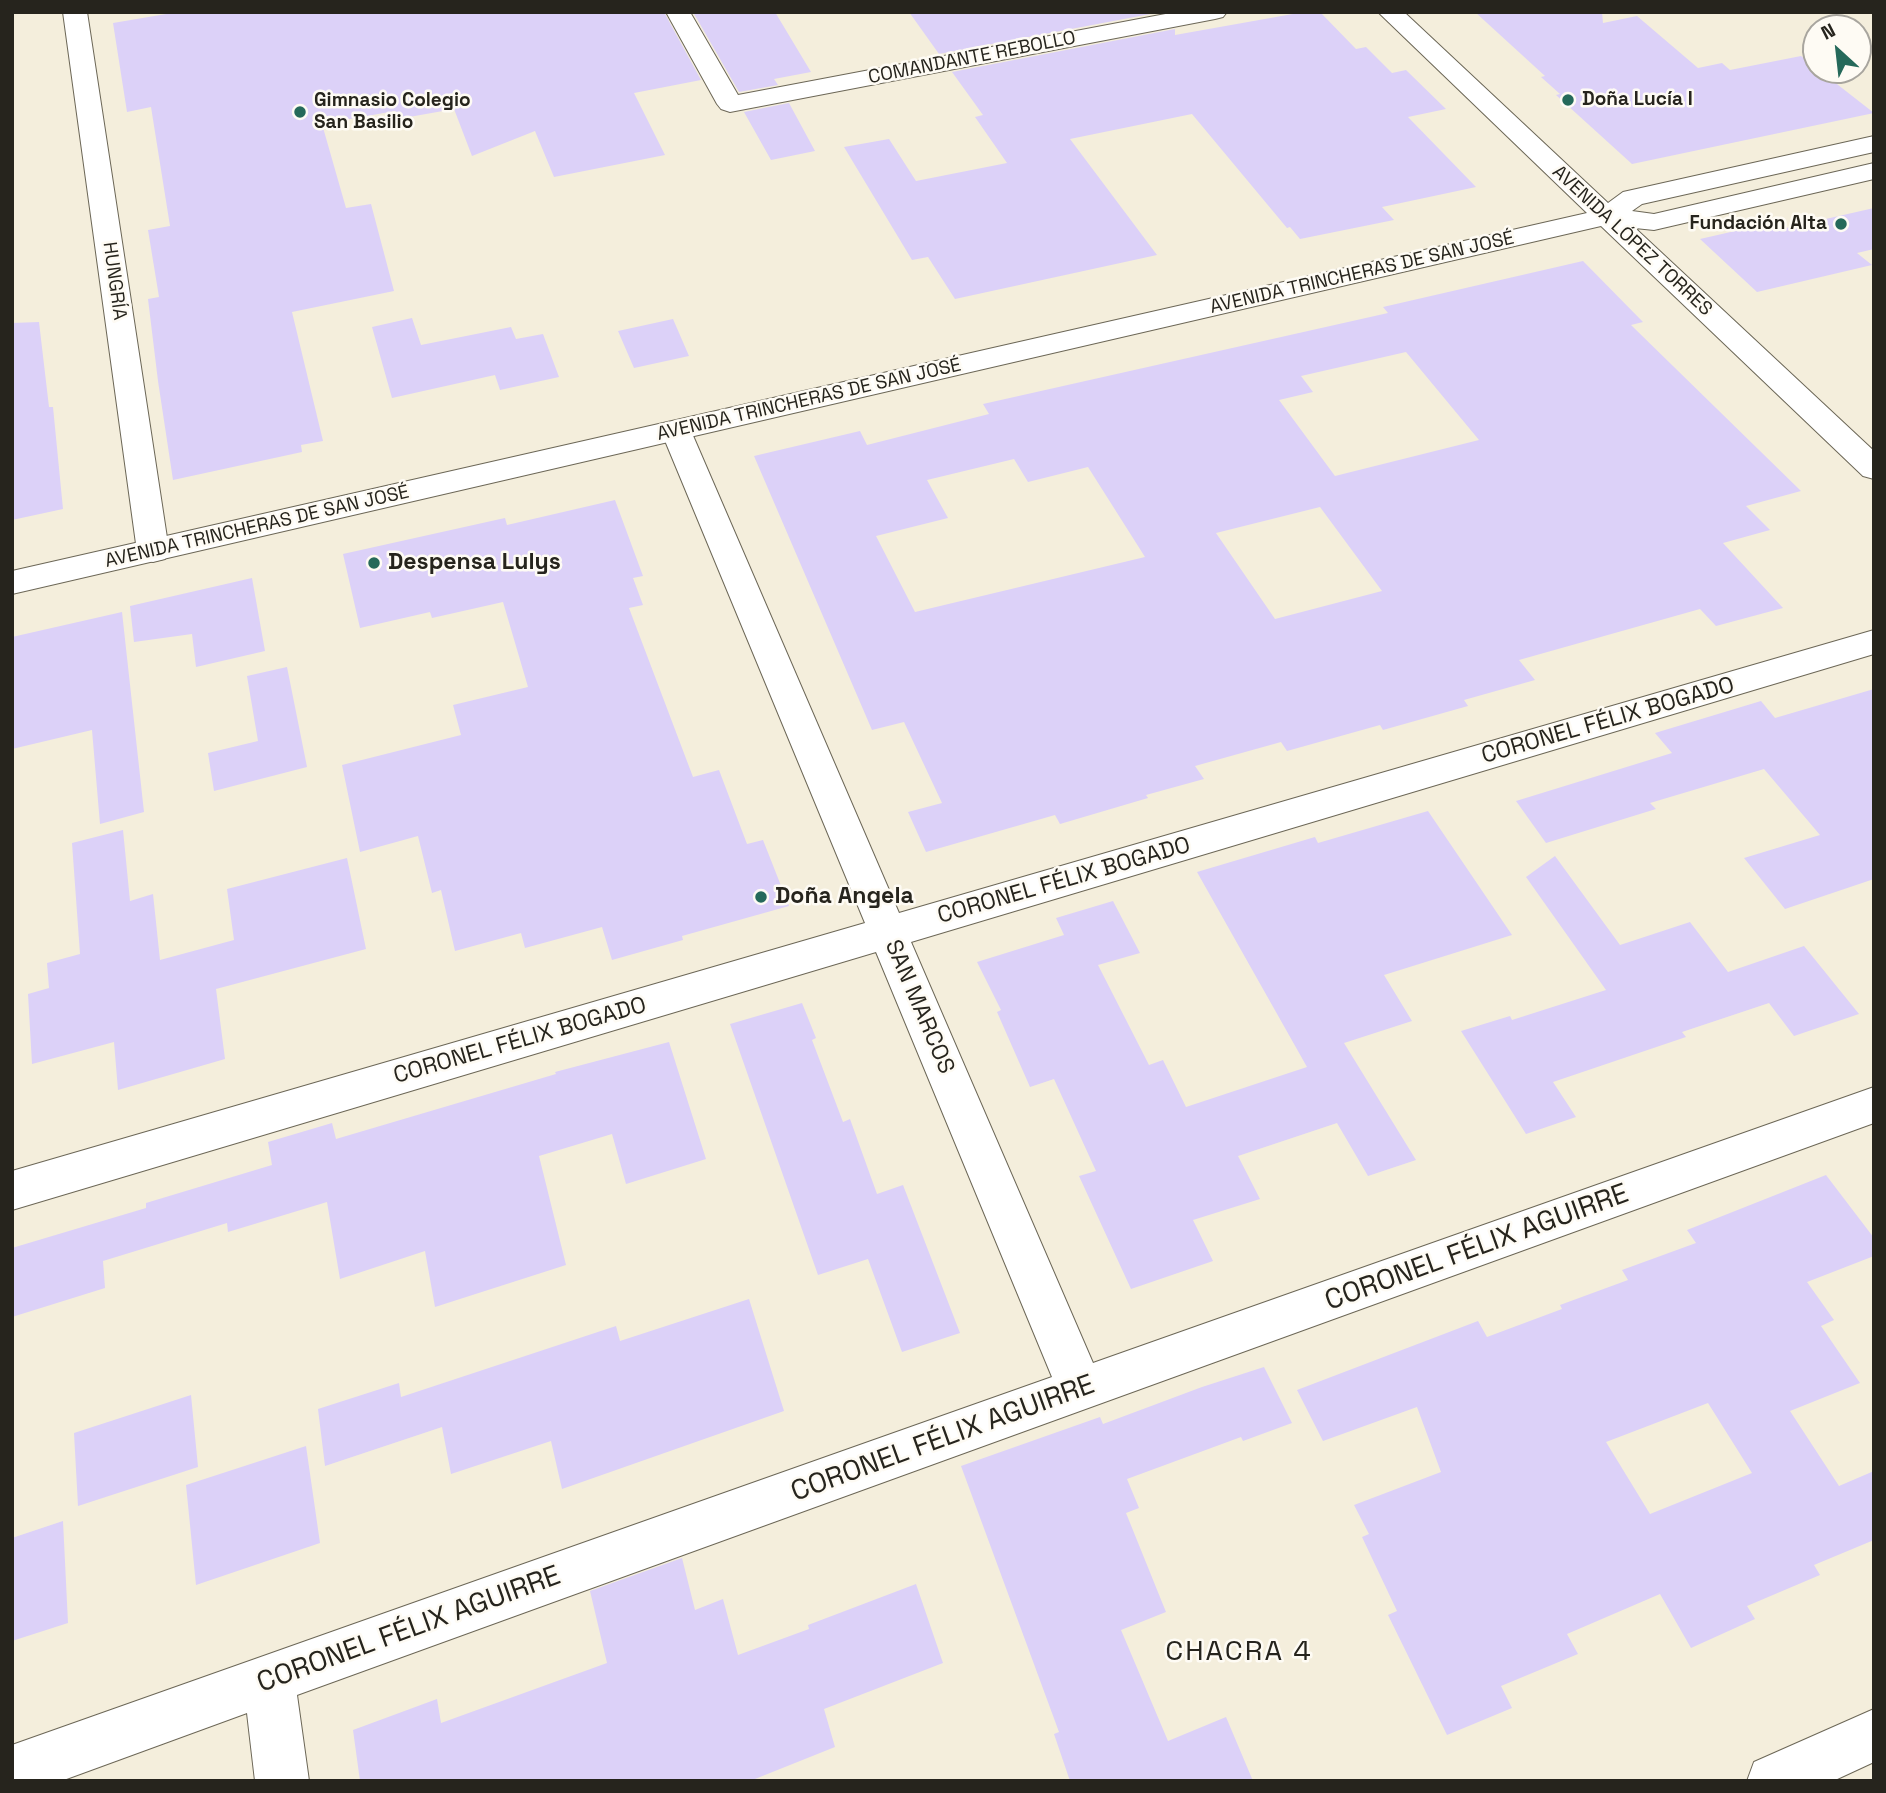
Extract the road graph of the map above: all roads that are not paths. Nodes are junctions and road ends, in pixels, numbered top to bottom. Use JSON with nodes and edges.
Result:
{"nodes":[{"id":1,"x":678,"y":12,"type":"edge"},
{"id":2,"x":1215,"y":12,"type":"edge"},
{"id":3,"x":1390,"y":12,"type":"edge"},
{"id":4,"x":82,"y":15,"type":"edge"},
{"id":5,"x":1874,"y":144,"type":"edge"},
{"id":6,"x":1874,"y":171,"type":"edge"},
{"id":7,"x":1606,"y":218,"type":"junction"},
{"id":8,"x":676,"y":431,"type":"junction"},
{"id":9,"x":1874,"y":470,"type":"edge"},
{"id":10,"x":153,"y":551,"type":"junction"},
{"id":11,"x":12,"y":583,"type":"edge"},
{"id":12,"x":1874,"y":642,"type":"edge"},
{"id":13,"x":888,"y":933,"type":"junction"},
{"id":14,"x":1874,"y":1105,"type":"edge"},
{"id":15,"x":12,"y":1191,"type":"edge"},
{"id":16,"x":1080,"y":1390,"type":"junction"},
{"id":17,"x":269,"y":1680,"type":"junction"},
{"id":18,"x":1874,"y":1735,"type":"edge"},
{"id":19,"x":12,"y":1772,"type":"edge"},
{"id":20,"x":282,"y":1781,"type":"edge"},
{"id":21,"x":1773,"y":1781,"type":"edge"}],
"edges":[{"from":1,"to":2,"type":"street","name":"COMANDANTE REBOLLO"},
{"from":3,"to":7,"type":"street","name":"AVENIDA LÓPEZ TORRES"},
{"from":4,"to":10,"type":"street","name":"HUNGRÍA"},
{"from":5,"to":7,"type":"street"},
{"from":6,"to":7,"type":"street"},
{"from":7,"to":8,"type":"street","name":"AVENIDA TRINCHERAS DE SAN JOSÉ"},
{"from":7,"to":9,"type":"street","name":"AVENIDA LÓPEZ TORRES"},
{"from":8,"to":10,"type":"street","name":"AVENIDA TRINCHERAS DE SAN JOSÉ"},
{"from":8,"to":13,"type":"street","name":"SAN MARCOS"},
{"from":10,"to":11,"type":"street","name":"AVENIDA TRINCHERAS DE SAN JOSÉ"},
{"from":12,"to":13,"type":"street","name":"CORONEL FÉLIX BOGADO"},
{"from":13,"to":15,"type":"street","name":"CORONEL FÉLIX BOGADO"},
{"from":13,"to":16,"type":"street","name":"SAN MARCOS"},
{"from":14,"to":16,"type":"street","name":"CORONEL FÉLIX AGUIRRE"},
{"from":16,"to":17,"type":"street","name":"CORONEL FÉLIX AGUIRRE"},
{"from":17,"to":19,"type":"street","name":"CORONEL FÉLIX AGUIRRE"},
{"from":17,"to":20,"type":"street"},
{"from":18,"to":21,"type":"street"}]}
